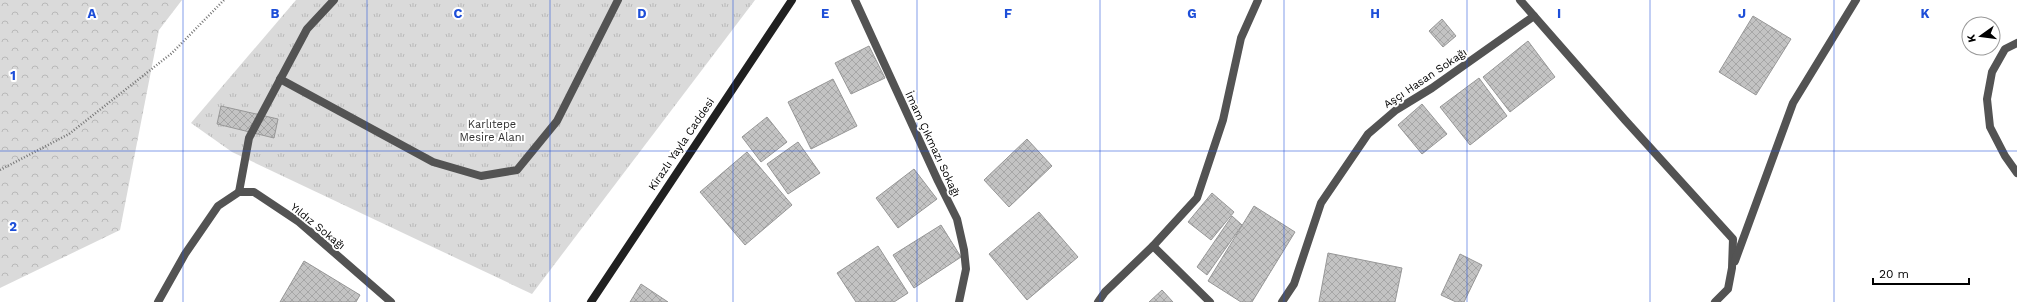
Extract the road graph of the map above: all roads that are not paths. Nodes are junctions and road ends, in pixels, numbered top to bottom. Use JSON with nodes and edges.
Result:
{"nodes":[{"id":1,"x":334,"y":0,"type":"edge"},
{"id":2,"x":618,"y":0,"type":"edge"},
{"id":3,"x":792,"y":0,"type":"edge"},
{"id":4,"x":855,"y":0,"type":"edge"},
{"id":5,"x":1258,"y":0,"type":"edge"},
{"id":6,"x":1520,"y":0,"type":"edge"},
{"id":7,"x":1856,"y":0,"type":"edge"},
{"id":8,"x":1534,"y":16,"type":"junction"},
{"id":9,"x":2017,"y":43,"type":"edge"},
{"id":10,"x":280,"y":79,"type":"junction"},
{"id":11,"x":2017,"y":173,"type":"edge"},
{"id":12,"x":238,"y":192,"type":"junction"},
{"id":13,"x":1153,"y":246,"type":"junction"},
{"id":14,"x":1732,"y":268,"type":"junction"},
{"id":15,"x":158,"y":302,"type":"edge"},
{"id":16,"x":391,"y":302,"type":"edge"},
{"id":17,"x":591,"y":302,"type":"edge"},
{"id":18,"x":959,"y":302,"type":"edge"},
{"id":19,"x":1098,"y":302,"type":"edge"},
{"id":20,"x":1210,"y":302,"type":"edge"},
{"id":21,"x":1282,"y":302,"type":"edge"},
{"id":22,"x":1715,"y":302,"type":"edge"}],
"edges":[{"from":1,"to":10,"type":"street"},
{"from":2,"to":10,"type":"street"},
{"from":3,"to":17,"type":"main road","name":"Kirazlı Yayla Caddesi"},
{"from":4,"to":18,"type":"street","name":"İmam Çıkmazı Sokağı"},
{"from":5,"to":13,"type":"street"},
{"from":6,"to":8,"type":"street"},
{"from":7,"to":14,"type":"street"},
{"from":8,"to":14,"type":"street"},
{"from":8,"to":21,"type":"street","name":"Aşçı Hasan Sokağı"},
{"from":9,"to":11,"type":"street"},
{"from":10,"to":12,"type":"street"},
{"from":12,"to":15,"type":"street"},
{"from":12,"to":16,"type":"street","name":"Yıldız Sokağı"},
{"from":13,"to":19,"type":"street"},
{"from":13,"to":20,"type":"street"},
{"from":14,"to":22,"type":"street"}]}
